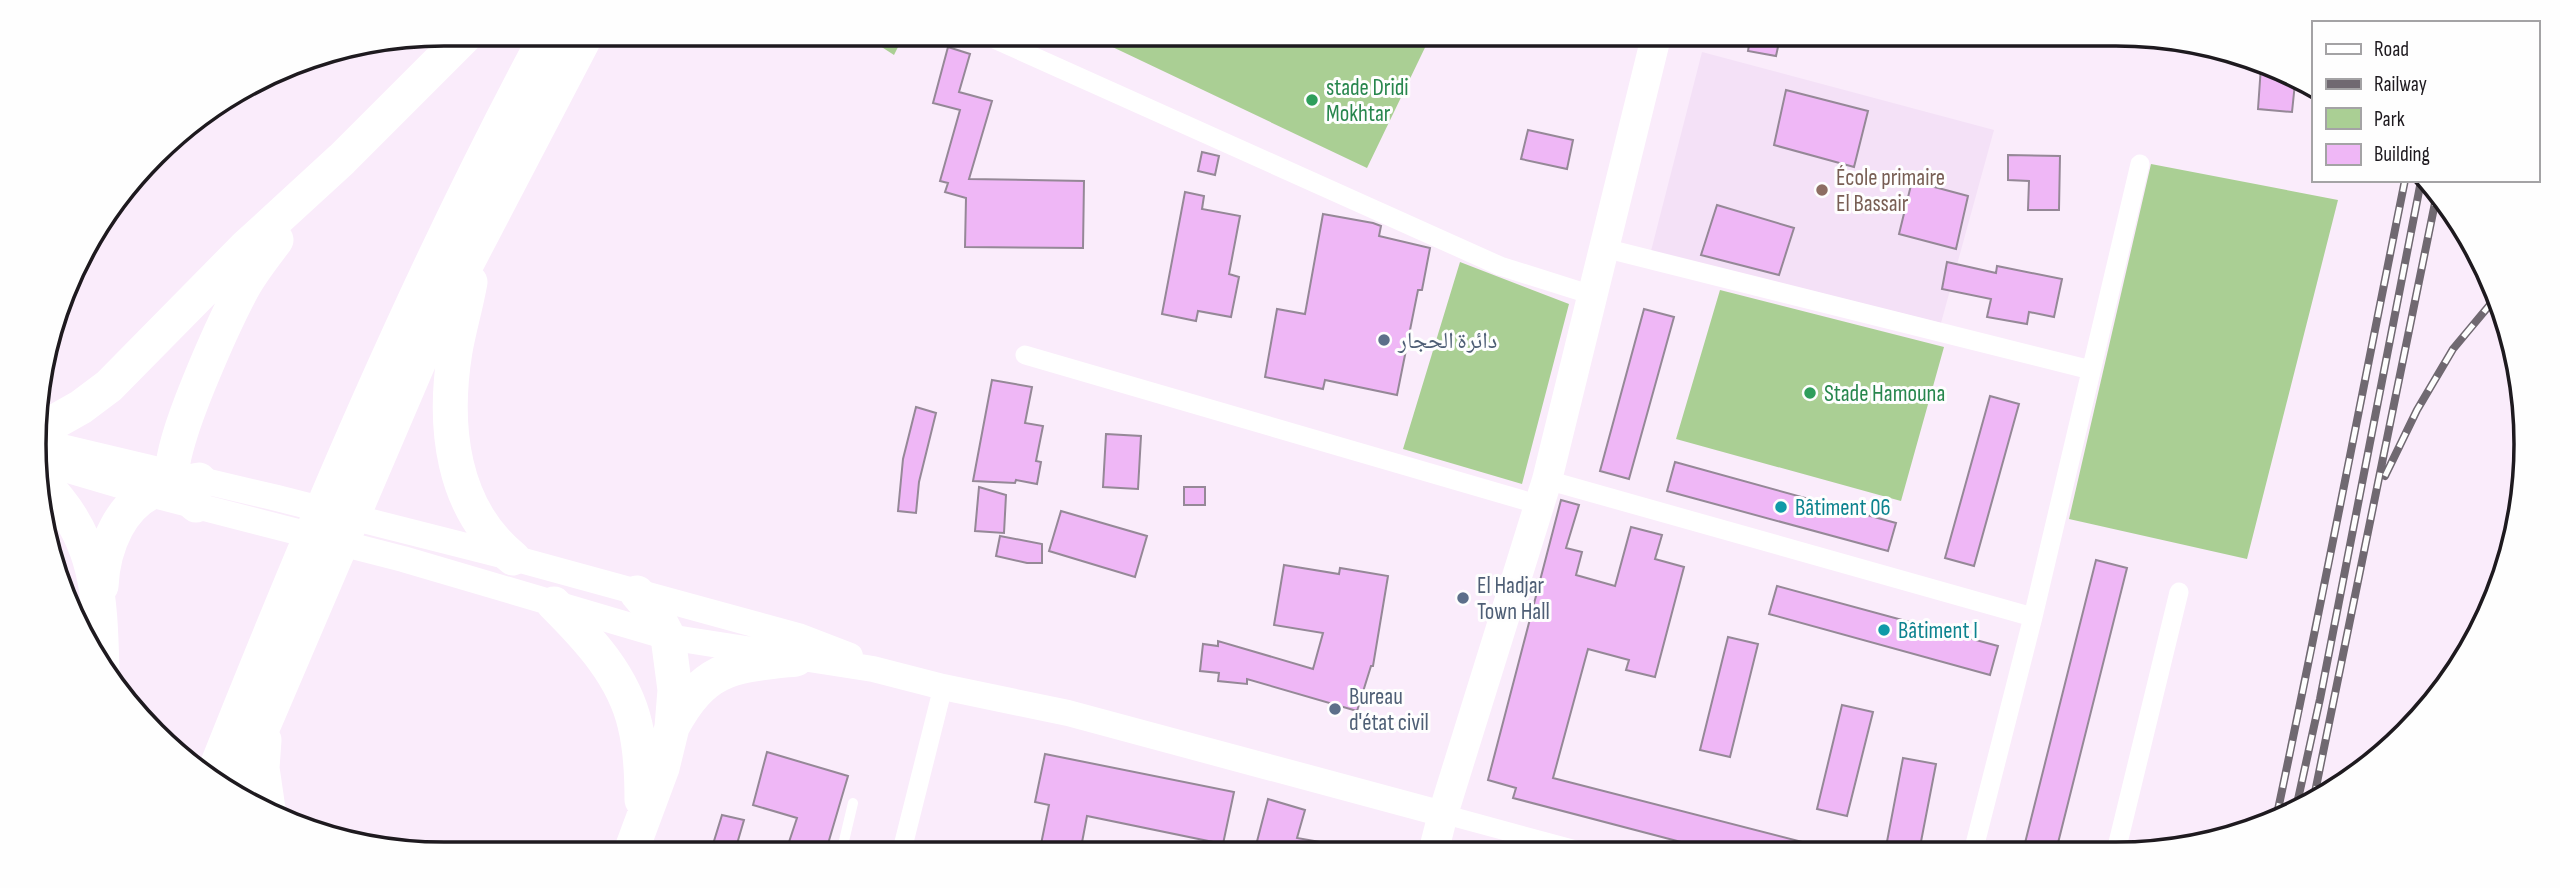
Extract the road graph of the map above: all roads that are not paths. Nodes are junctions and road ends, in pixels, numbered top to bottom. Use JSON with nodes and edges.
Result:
{"nodes":[{"id":1,"x":455,"y":46,"type":"edge"},
{"id":2,"x":542,"y":46,"type":"edge"},
{"id":3,"x":580,"y":46,"type":"edge"},
{"id":4,"x":1010,"y":46,"type":"edge"},
{"id":5,"x":1654,"y":46,"type":"edge"},
{"id":6,"x":342,"y":159,"type":"junction"},
{"id":7,"x":2140,"y":164,"type":"dead end"},
{"id":8,"x":480,"y":237,"type":"junction"},
{"id":9,"x":1604,"y":248,"type":"junction"},
{"id":10,"x":1592,"y":295,"type":"junction"},
{"id":11,"x":1024,"y":355,"type":"dead end"},
{"id":12,"x":2091,"y":370,"type":"junction"},
{"id":13,"x":46,"y":424,"type":"edge"},
{"id":14,"x":46,"y":444,"type":"edge"},
{"id":15,"x":46,"y":463,"type":"edge"},
{"id":16,"x":179,"y":487,"type":"junction"},
{"id":17,"x":48,"y":489,"type":"edge"},
{"id":18,"x":1544,"y":492,"type":"junction"},
{"id":19,"x":513,"y":558,"type":"junction"},
{"id":20,"x":2179,"y":592,"type":"dead end"},
{"id":21,"x":637,"y":593,"type":"junction"},
{"id":22,"x":554,"y":604,"type":"junction"},
{"id":23,"x":100,"y":611,"type":"junction"},
{"id":24,"x":2033,"y":617,"type":"junction"},
{"id":25,"x":668,"y":637,"type":"junction"},
{"id":26,"x":101,"y":646,"type":"edge"},
{"id":27,"x":796,"y":659,"type":"junction"},
{"id":28,"x":873,"y":668,"type":"junction"},
{"id":29,"x":943,"y":687,"type":"junction"},
{"id":30,"x":267,"y":717,"type":"junction"},
{"id":31,"x":672,"y":727,"type":"junction"},
{"id":32,"x":215,"y":770,"type":"edge"},
{"id":33,"x":238,"y":785,"type":"edge"},
{"id":34,"x":267,"y":800,"type":"edge"},
{"id":35,"x":853,"y":803,"type":"dead end"},
{"id":36,"x":1443,"y":814,"type":"junction"},
{"id":37,"x":643,"y":818,"type":"junction"},
{"id":38,"x":634,"y":842,"type":"edge"},
{"id":39,"x":844,"y":842,"type":"edge"},
{"id":40,"x":904,"y":842,"type":"edge"},
{"id":41,"x":1436,"y":842,"type":"edge"},
{"id":42,"x":1546,"y":842,"type":"edge"},
{"id":43,"x":1977,"y":842,"type":"edge"},
{"id":44,"x":2118,"y":842,"type":"edge"}],
"edges":[{"from":1,"to":6,"type":"highway"},
{"from":2,"to":32,"type":"highway"},
{"from":3,"to":8,"type":"highway"},
{"from":4,"to":10,"type":"street"},
{"from":5,"to":9,"type":"main road"},
{"from":6,"to":13,"type":"highway"},
{"from":6,"to":16,"type":"highway"},
{"from":7,"to":12,"type":"street"},
{"from":8,"to":19,"type":"highway"},
{"from":8,"to":30,"type":"highway"},
{"from":9,"to":10,"type":"main road"},
{"from":9,"to":12,"type":"street"},
{"from":10,"to":18,"type":"main road"},
{"from":11,"to":18,"type":"street"},
{"from":12,"to":24,"type":"street"},
{"from":14,"to":16,"type":"main road"},
{"from":15,"to":16,"type":"main road"},
{"from":16,"to":19,"type":"main road"},
{"from":16,"to":22,"type":"main road"},
{"from":16,"to":23,"type":"highway"},
{"from":17,"to":23,"type":"highway"},
{"from":18,"to":24,"type":"street"},
{"from":18,"to":36,"type":"main road"},
{"from":19,"to":21,"type":"main road"},
{"from":20,"to":44,"type":"street"},
{"from":21,"to":25,"type":"highway"},
{"from":21,"to":28,"type":"main road"},
{"from":22,"to":25,"type":"main road"},
{"from":22,"to":37,"type":"highway"},
{"from":23,"to":26,"type":"highway"},
{"from":24,"to":43,"type":"street"},
{"from":25,"to":27,"type":"main road"},
{"from":25,"to":31,"type":"highway"},
{"from":27,"to":28,"type":"main road"},
{"from":27,"to":31,"type":"highway"},
{"from":28,"to":29,"type":"main road"},
{"from":29,"to":36,"type":"main road"},
{"from":29,"to":40,"type":"street"},
{"from":30,"to":33,"type":"highway"},
{"from":30,"to":34,"type":"highway"},
{"from":31,"to":37,"type":"highway"},
{"from":35,"to":39,"type":"lane"},
{"from":36,"to":41,"type":"main road"},
{"from":36,"to":42,"type":"street"},
{"from":37,"to":38,"type":"highway"}]}
